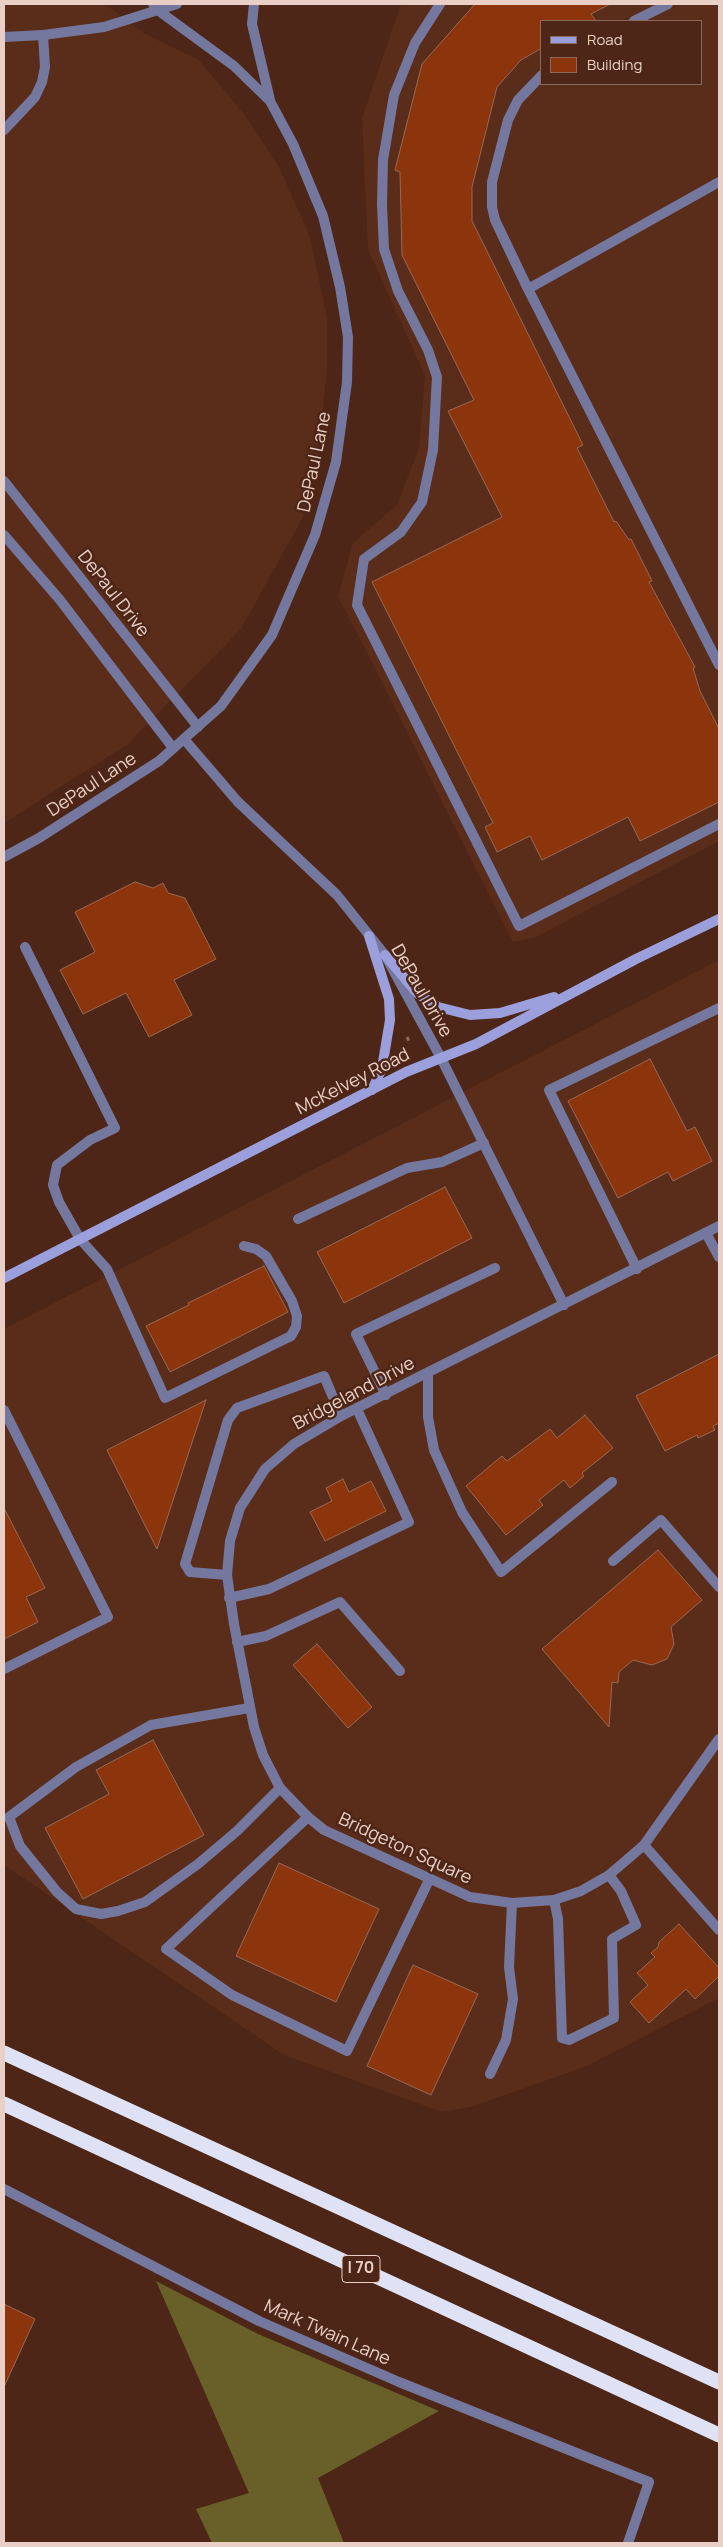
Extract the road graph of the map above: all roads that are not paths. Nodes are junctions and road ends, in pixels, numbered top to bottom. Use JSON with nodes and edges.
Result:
{"nodes":[{"id":1,"x":177,"y":4,"type":"edge"},
{"id":2,"x":254,"y":4,"type":"edge"},
{"id":3,"x":440,"y":4,"type":"edge"},
{"id":4,"x":668,"y":4,"type":"edge"},
{"id":5,"x":156,"y":7,"type":"edge"},
{"id":6,"x":636,"y":20,"type":"edge"},
{"id":7,"x":43,"y":35,"type":"junction"},
{"id":8,"x":4,"y":37,"type":"edge"},
{"id":9,"x":540,"y":77,"type":"edge"},
{"id":10,"x":270,"y":101,"type":"junction"},
{"id":11,"x":4,"y":130,"type":"edge"},
{"id":12,"x":719,"y":182,"type":"edge"},
{"id":13,"x":528,"y":289,"type":"junction"},
{"id":14,"x":4,"y":481,"type":"edge"},
{"id":15,"x":4,"y":535,"type":"edge"},
{"id":16,"x":719,"y":666,"type":"edge"},
{"id":17,"x":198,"y":726,"type":"junction"},
{"id":18,"x":184,"y":739,"type":"junction"},
{"id":19,"x":173,"y":748,"type":"junction"},
{"id":20,"x":719,"y":824,"type":"edge"},
{"id":21,"x":4,"y":857,"type":"edge"},
{"id":22,"x":719,"y":919,"type":"edge"},
{"id":23,"x":369,"y":936,"type":"junction"},
{"id":24,"x":25,"y":947,"type":"dead end"},
{"id":25,"x":385,"y":956,"type":"junction"},
{"id":26,"x":575,"y":992,"type":"junction"},
{"id":27,"x":719,"y":1008,"type":"edge"},
{"id":28,"x":440,"y":1058,"type":"junction"},
{"id":29,"x":372,"y":1090,"type":"junction"},
{"id":30,"x":484,"y":1143,"type":"junction"},
{"id":31,"x":298,"y":1219,"type":"dead end"},
{"id":32,"x":719,"y":1226,"type":"edge"},
{"id":33,"x":706,"y":1233,"type":"junction"},
{"id":34,"x":80,"y":1239,"type":"junction"},
{"id":35,"x":244,"y":1246,"type":"dead end"},
{"id":36,"x":719,"y":1257,"type":"edge"},
{"id":37,"x":495,"y":1268,"type":"dead end"},
{"id":38,"x":637,"y":1269,"type":"junction"},
{"id":39,"x":4,"y":1278,"type":"edge"},
{"id":40,"x":564,"y":1305,"type":"junction"},
{"id":41,"x":428,"y":1374,"type":"junction"},
{"id":42,"x":386,"y":1395,"type":"junction"},
{"id":43,"x":357,"y":1408,"type":"junction"},
{"id":44,"x":4,"y":1410,"type":"edge"},
{"id":45,"x":341,"y":1416,"type":"junction"},
{"id":46,"x":612,"y":1482,"type":"dead end"},
{"id":47,"x":613,"y":1561,"type":"dead end"},
{"id":48,"x":227,"y":1574,"type":"junction"},
{"id":49,"x":719,"y":1587,"type":"edge"},
{"id":50,"x":229,"y":1598,"type":"junction"},
{"id":51,"x":237,"y":1642,"type":"junction"},
{"id":52,"x":4,"y":1669,"type":"edge"},
{"id":53,"x":400,"y":1671,"type":"dead end"},
{"id":54,"x":249,"y":1708,"type":"junction"},
{"id":55,"x":719,"y":1739,"type":"edge"},
{"id":56,"x":280,"y":1788,"type":"junction"},
{"id":57,"x":308,"y":1817,"type":"junction"},
{"id":58,"x":644,"y":1845,"type":"junction"},
{"id":59,"x":609,"y":1875,"type":"junction"},
{"id":60,"x":429,"y":1880,"type":"junction"},
{"id":61,"x":554,"y":1900,"type":"junction"},
{"id":62,"x":512,"y":1904,"type":"junction"},
{"id":63,"x":719,"y":1930,"type":"edge"},
{"id":64,"x":4,"y":2053,"type":"edge"},
{"id":65,"x":490,"y":2074,"type":"dead end"},
{"id":66,"x":4,"y":2104,"type":"edge"},
{"id":67,"x":4,"y":2189,"type":"edge"},
{"id":68,"x":719,"y":2382,"type":"edge"},
{"id":69,"x":719,"y":2434,"type":"edge"},
{"id":70,"x":628,"y":2543,"type":"edge"}],
"edges":[{"from":1,"to":5,"type":"street"},
{"from":2,"to":10,"type":"street"},
{"from":3,"to":20,"type":"street"},
{"from":4,"to":6,"type":"street"},
{"from":5,"to":7,"type":"street"},
{"from":5,"to":10,"type":"street","name":"DePaul Lane"},
{"from":7,"to":8,"type":"street"},
{"from":7,"to":11,"type":"street"},
{"from":9,"to":13,"type":"street"},
{"from":10,"to":17,"type":"street","name":"DePaul Lane"},
{"from":12,"to":13,"type":"street"},
{"from":13,"to":16,"type":"street"},
{"from":14,"to":17,"type":"street","name":"DePaul Drive"},
{"from":15,"to":19,"type":"street"},
{"from":17,"to":18,"type":"street","name":"DePaul Lane"},
{"from":18,"to":19,"type":"street","name":"DePaul Lane"},
{"from":18,"to":23,"type":"street","name":"DePaul Drive"},
{"from":19,"to":21,"type":"street","name":"DePaul Lane"},
{"from":22,"to":26,"type":"street","name":"McKelvey Road"},
{"from":23,"to":25,"type":"street","name":"DePaul Drive"},
{"from":23,"to":29,"type":"street"},
{"from":24,"to":34,"type":"street"},
{"from":25,"to":26,"type":"street"},
{"from":25,"to":28,"type":"street","name":"DePaul Drive"},
{"from":26,"to":28,"type":"street","name":"McKelvey Road"},
{"from":27,"to":38,"type":"street"},
{"from":28,"to":29,"type":"street","name":"McKelvey Road"},
{"from":28,"to":30,"type":"street","name":"DePaul Drive"},
{"from":29,"to":34,"type":"street","name":"McKelvey Road"},
{"from":30,"to":31,"type":"street"},
{"from":30,"to":40,"type":"street","name":"DePaul Drive"},
{"from":32,"to":33,"type":"street","name":"Bridgeland Drive"},
{"from":33,"to":36,"type":"street"},
{"from":33,"to":38,"type":"street","name":"Bridgeland Drive"},
{"from":34,"to":35,"type":"street"},
{"from":34,"to":39,"type":"street","name":"McKelvey Road"},
{"from":37,"to":42,"type":"street"},
{"from":38,"to":40,"type":"street","name":"Bridgeland Drive"},
{"from":40,"to":41,"type":"street","name":"Bridgeland Drive"},
{"from":41,"to":42,"type":"street","name":"Bridgeland Drive"},
{"from":41,"to":46,"type":"street"},
{"from":42,"to":43,"type":"street","name":"Bridgeland Drive"},
{"from":43,"to":45,"type":"street","name":"Bridgeland Drive"},
{"from":43,"to":50,"type":"street"},
{"from":44,"to":52,"type":"street"},
{"from":45,"to":48,"type":"street","name":"Bridgeland Drive"},
{"from":45,"to":48,"type":"street"},
{"from":47,"to":49,"type":"street"},
{"from":48,"to":50,"type":"street","name":"Bridgeland Drive"},
{"from":50,"to":51,"type":"street","name":"Bridgeland Drive"},
{"from":51,"to":53,"type":"street"},
{"from":51,"to":54,"type":"street","name":"Bridgeland Drive"},
{"from":54,"to":56,"type":"street","name":"Bridgeland Drive"},
{"from":54,"to":56,"type":"street"},
{"from":55,"to":58,"type":"street","name":"Bridgeton Square"},
{"from":56,"to":57,"type":"street","name":"Bridgeland Drive"},
{"from":57,"to":60,"type":"street","name":"Bridgeton Square"},
{"from":57,"to":60,"type":"street"},
{"from":58,"to":59,"type":"street","name":"Bridgeton Square"},
{"from":58,"to":63,"type":"street"},
{"from":59,"to":61,"type":"street","name":"Bridgeton Square"},
{"from":59,"to":61,"type":"street"},
{"from":60,"to":62,"type":"street","name":"Bridgeton Square"},
{"from":61,"to":62,"type":"street","name":"Bridgeton Square"},
{"from":62,"to":65,"type":"street"},
{"from":64,"to":68,"type":"highway"},
{"from":66,"to":69,"type":"highway","number":"I 70"},
{"from":67,"to":70,"type":"street","name":"Mark Twain Lane"}]}
